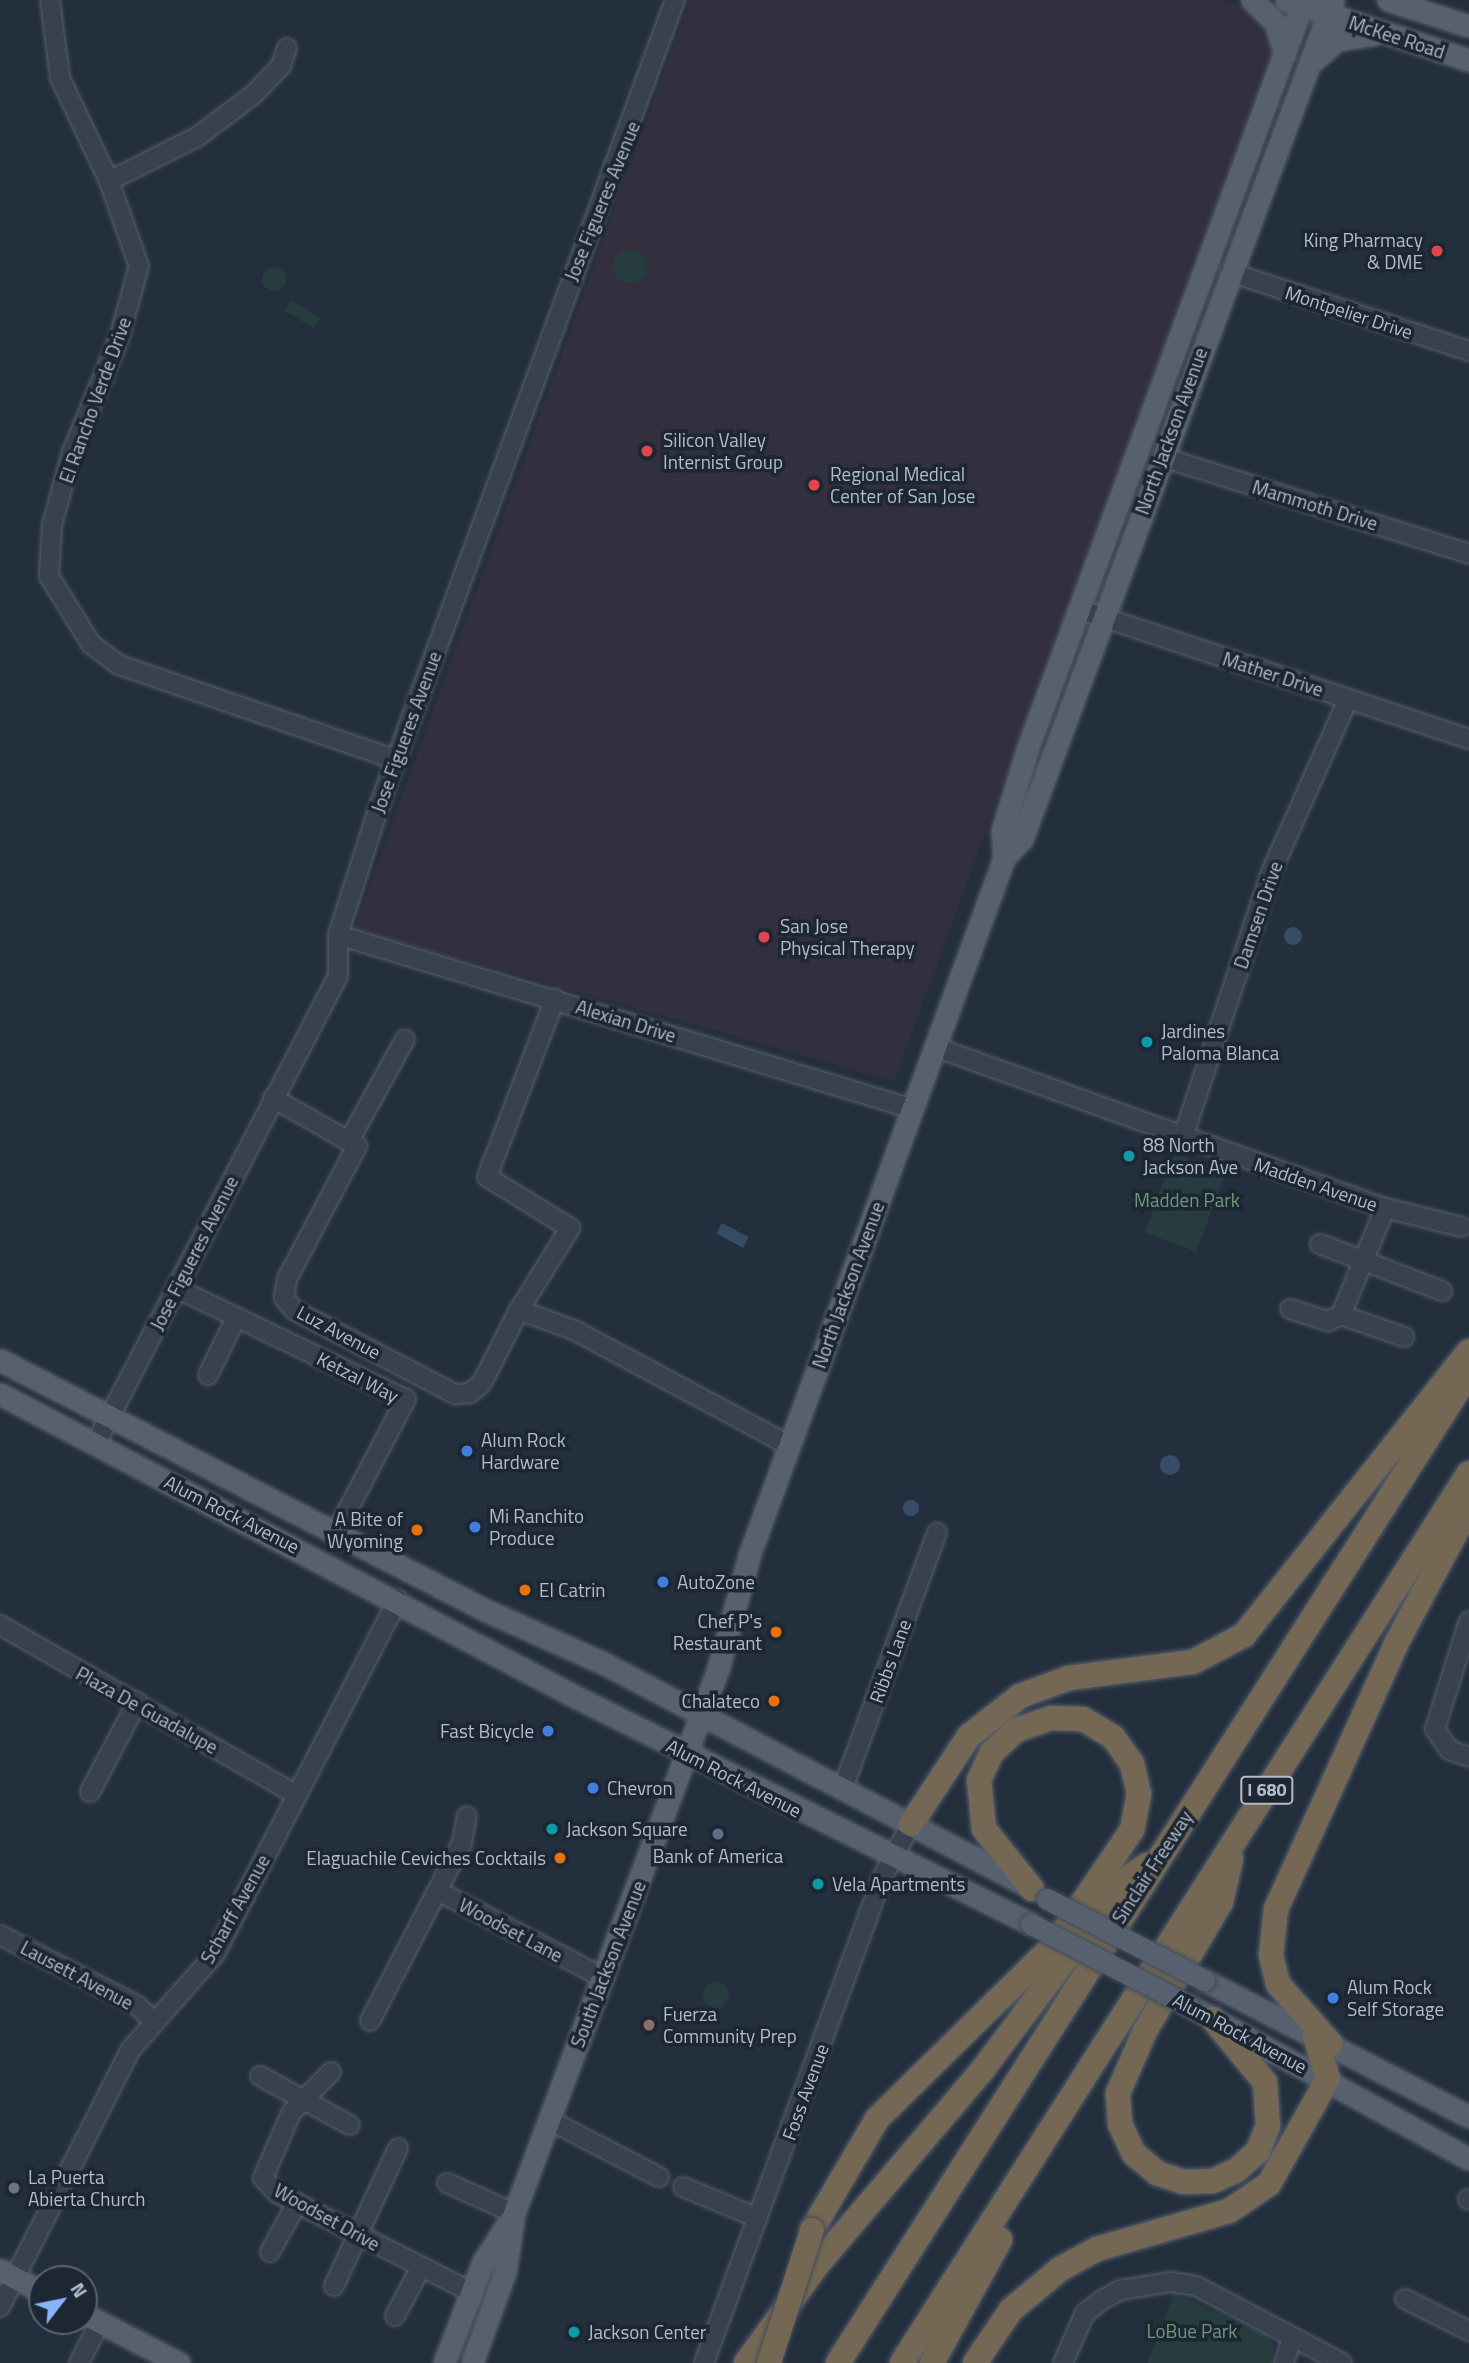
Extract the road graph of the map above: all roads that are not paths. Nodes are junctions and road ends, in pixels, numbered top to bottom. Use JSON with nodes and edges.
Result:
{"nodes":[{"id":1,"x":50,"y":0,"type":"edge"},
{"id":2,"x":675,"y":0,"type":"edge"},
{"id":3,"x":1252,"y":0,"type":"edge"},
{"id":4,"x":1388,"y":0,"type":"edge"},
{"id":5,"x":1298,"y":2,"type":"edge"},
{"id":6,"x":1408,"y":5,"type":"edge"},
{"id":7,"x":1331,"y":7,"type":"edge"},
{"id":8,"x":1469,"y":26,"type":"edge"},
{"id":9,"x":1397,"y":37,"type":"junction"},
{"id":10,"x":287,"y":48,"type":"dead end"},
{"id":11,"x":1285,"y":54,"type":"junction"},
{"id":12,"x":1469,"y":60,"type":"edge"},
{"id":13,"x":1310,"y":64,"type":"junction"},
{"id":14,"x":109,"y":181,"type":"junction"},
{"id":15,"x":1210,"y":254,"type":"junction"},
{"id":16,"x":1230,"y":272,"type":"junction"},
{"id":17,"x":1217,"y":307,"type":"junction"},
{"id":18,"x":1469,"y":351,"type":"edge"},
{"id":19,"x":1161,"y":457,"type":"junction"},
{"id":20,"x":1469,"y":554,"type":"edge"},
{"id":21,"x":1078,"y":608,"type":"junction"},
{"id":22,"x":1102,"y":617,"type":"junction"},
{"id":23,"x":1348,"y":699,"type":"junction"},
{"id":24,"x":1469,"y":739,"type":"edge"},
{"id":25,"x":396,"y":760,"type":"junction"},
{"id":26,"x":1004,"y":858,"type":"junction"},
{"id":27,"x":338,"y":935,"type":"junction"},
{"id":28,"x":555,"y":999,"type":"junction"},
{"id":29,"x":405,"y":1039,"type":"dead end"},
{"id":30,"x":935,"y":1048,"type":"junction"},
{"id":31,"x":273,"y":1098,"type":"junction"},
{"id":32,"x":913,"y":1109,"type":"junction"},
{"id":33,"x":1183,"y":1137,"type":"junction"},
{"id":34,"x":349,"y":1141,"type":"junction"},
{"id":35,"x":1385,"y":1208,"type":"junction"},
{"id":36,"x":1462,"y":1227,"type":"dead end"},
{"id":37,"x":1320,"y":1244,"type":"dead end"},
{"id":38,"x":1365,"y":1261,"type":"junction"},
{"id":39,"x":176,"y":1287,"type":"junction"},
{"id":40,"x":1442,"y":1291,"type":"dead end"},
{"id":41,"x":1290,"y":1309,"type":"dead end"},
{"id":42,"x":519,"y":1310,"type":"junction"},
{"id":43,"x":1341,"y":1315,"type":"junction"},
{"id":44,"x":236,"y":1318,"type":"junction"},
{"id":45,"x":1404,"y":1338,"type":"dead end"},
{"id":46,"x":1469,"y":1351,"type":"edge"},
{"id":47,"x":0,"y":1360,"type":"edge"},
{"id":48,"x":1469,"y":1373,"type":"edge"},
{"id":49,"x":208,"y":1374,"type":"dead end"},
{"id":50,"x":0,"y":1394,"type":"edge"},
{"id":51,"x":109,"y":1417,"type":"junction"},
{"id":52,"x":96,"y":1443,"type":"junction"},
{"id":53,"x":790,"y":1446,"type":"junction"},
{"id":54,"x":1469,"y":1472,"type":"edge"},
{"id":55,"x":1469,"y":1508,"type":"edge"},
{"id":56,"x":937,"y":1533,"type":"dead end"},
{"id":57,"x":335,"y":1534,"type":"junction"},
{"id":58,"x":398,"y":1600,"type":"junction"},
{"id":59,"x":1469,"y":1621,"type":"edge"},
{"id":60,"x":0,"y":1625,"type":"edge"},
{"id":61,"x":137,"y":1702,"type":"junction"},
{"id":62,"x":701,"y":1714,"type":"junction"},
{"id":63,"x":687,"y":1753,"type":"junction"},
{"id":64,"x":1469,"y":1757,"type":"edge"},
{"id":65,"x":843,"y":1788,"type":"junction"},
{"id":66,"x":90,"y":1792,"type":"dead end"},
{"id":67,"x":295,"y":1794,"type":"junction"},
{"id":68,"x":467,"y":1816,"type":"dead end"},
{"id":69,"x":911,"y":1824,"type":"junction"},
{"id":70,"x":1237,"y":1838,"type":"junction"},
{"id":71,"x":893,"y":1855,"type":"junction"},
{"id":72,"x":1159,"y":1857,"type":"junction"},
{"id":73,"x":438,"y":1891,"type":"junction"},
{"id":74,"x":1040,"y":1894,"type":"junction"},
{"id":75,"x":0,"y":1935,"type":"edge"},
{"id":76,"x":602,"y":1977,"type":"junction"},
{"id":77,"x":1213,"y":2019,"type":"junction"},
{"id":78,"x":151,"y":2020,"type":"junction"},
{"id":79,"x":370,"y":2021,"type":"dead end"},
{"id":80,"x":1323,"y":2040,"type":"junction"},
{"id":81,"x":331,"y":2072,"type":"dead end"},
{"id":82,"x":260,"y":2076,"type":"dead end"},
{"id":83,"x":1328,"y":2079,"type":"junction"},
{"id":84,"x":301,"y":2098,"type":"junction"},
{"id":85,"x":1068,"y":2109,"type":"junction"},
{"id":86,"x":1469,"y":2117,"type":"edge"},
{"id":87,"x":549,"y":2120,"type":"junction"},
{"id":88,"x":350,"y":2125,"type":"dead end"},
{"id":89,"x":398,"y":2148,"type":"dead end"},
{"id":90,"x":1469,"y":2158,"type":"edge"},
{"id":91,"x":659,"y":2177,"type":"dead end"},
{"id":92,"x":447,"y":2183,"type":"dead end"},
{"id":93,"x":683,"y":2187,"type":"dead end"},
{"id":94,"x":297,"y":2203,"type":"junction"},
{"id":95,"x":514,"y":2213,"type":"junction"},
{"id":96,"x":758,"y":2218,"type":"junction"},
{"id":97,"x":359,"y":2235,"type":"junction"},
{"id":98,"x":270,"y":2252,"type":"dead end"},
{"id":99,"x":421,"y":2267,"type":"junction"},
{"id":100,"x":7,"y":2273,"type":"edge"},
{"id":101,"x":28,"y":2284,"type":"edge"},
{"id":102,"x":334,"y":2286,"type":"dead end"},
{"id":103,"x":471,"y":2292,"type":"junction"},
{"id":104,"x":1405,"y":2299,"type":"dead end"},
{"id":105,"x":0,"y":2307,"type":"edge"},
{"id":106,"x":395,"y":2316,"type":"dead end"},
{"id":107,"x":98,"y":2321,"type":"edge"},
{"id":108,"x":1469,"y":2331,"type":"edge"},
{"id":109,"x":87,"y":2335,"type":"edge"},
{"id":110,"x":1292,"y":2338,"type":"junction"},
{"id":111,"x":79,"y":2363,"type":"edge"},
{"id":112,"x":179,"y":2363,"type":"edge"},
{"id":113,"x":444,"y":2363,"type":"edge"},
{"id":114,"x":472,"y":2363,"type":"edge"},
{"id":115,"x":704,"y":2363,"type":"edge"},
{"id":116,"x":746,"y":2363,"type":"edge"},
{"id":117,"x":769,"y":2363,"type":"edge"},
{"id":118,"x":838,"y":2363,"type":"edge"},
{"id":119,"x":902,"y":2363,"type":"edge"},
{"id":120,"x":932,"y":2363,"type":"edge"},
{"id":121,"x":975,"y":2363,"type":"edge"},
{"id":122,"x":1063,"y":2363,"type":"edge"},
{"id":123,"x":1284,"y":2363,"type":"edge"},
{"id":124,"x":1342,"y":2363,"type":"edge"}],
"edges":[{"from":1,"to":14,"type":"street","name":"El Rancho Verde Drive"},
{"from":2,"to":25,"type":"street","name":"Jose Figueres Avenue"},
{"from":3,"to":11,"type":"main road"},
{"from":4,"to":6,"type":"main road","name":"McKee Road"},
{"from":5,"to":7,"type":"main road","name":"McKee Road"},
{"from":5,"to":11,"type":"main road","name":"North Jackson Avenue"},
{"from":6,"to":8,"type":"main road","name":"McKee Road"},
{"from":7,"to":9,"type":"main road","name":"McKee Road"},
{"from":7,"to":13,"type":"main road","name":"North Jackson Avenue"},
{"from":9,"to":12,"type":"main road","name":"McKee Road"},
{"from":9,"to":13,"type":"main road"},
{"from":10,"to":14,"type":"street"},
{"from":11,"to":15,"type":"main road","name":"North Jackson Avenue"},
{"from":13,"to":16,"type":"main road","name":"North Jackson Avenue"},
{"from":14,"to":25,"type":"street","name":"El Rancho Verde Drive"},
{"from":15,"to":17,"type":"main road"},
{"from":15,"to":21,"type":"main road","name":"North Jackson Avenue"},
{"from":16,"to":17,"type":"main road","name":"North Jackson Avenue"},
{"from":16,"to":18,"type":"street","name":"Montpelier Drive"},
{"from":17,"to":19,"type":"main road","name":"North Jackson Avenue"},
{"from":19,"to":20,"type":"street","name":"Mammoth Drive"},
{"from":19,"to":22,"type":"main road","name":"North Jackson Avenue"},
{"from":21,"to":22,"type":"street","name":"Mather Drive"},
{"from":21,"to":26,"type":"main road","name":"North Jackson Avenue"},
{"from":22,"to":23,"type":"street","name":"Mather Drive"},
{"from":22,"to":26,"type":"main road","name":"North Jackson Avenue"},
{"from":23,"to":24,"type":"street","name":"Mather Drive"},
{"from":23,"to":33,"type":"street","name":"Damsen Drive"},
{"from":25,"to":27,"type":"street","name":"Jose Figueres Avenue"},
{"from":26,"to":30,"type":"main road","name":"North Jackson Avenue"},
{"from":27,"to":28,"type":"street","name":"Alexian Drive"},
{"from":27,"to":31,"type":"street","name":"Jose Figueres Avenue"},
{"from":28,"to":32,"type":"street","name":"Alexian Drive"},
{"from":28,"to":42,"type":"street","name":"Luz Avenue"},
{"from":29,"to":34,"type":"street","name":"Luz Avenue"},
{"from":30,"to":32,"type":"main road","name":"North Jackson Avenue"},
{"from":30,"to":33,"type":"street","name":"Madden Avenue"},
{"from":31,"to":34,"type":"street"},
{"from":31,"to":39,"type":"street","name":"Jose Figueres Avenue"},
{"from":32,"to":53,"type":"main road","name":"North Jackson Avenue"},
{"from":33,"to":35,"type":"street","name":"Madden Avenue"},
{"from":34,"to":42,"type":"street","name":"Luz Avenue"},
{"from":35,"to":36,"type":"street","name":"Madden Avenue"},
{"from":35,"to":38,"type":"street"},
{"from":37,"to":38,"type":"street"},
{"from":38,"to":40,"type":"street"},
{"from":38,"to":43,"type":"street"},
{"from":39,"to":44,"type":"street","name":"Ketzal Way"},
{"from":39,"to":51,"type":"street","name":"Jose Figueres Avenue"},
{"from":41,"to":43,"type":"street"},
{"from":42,"to":53,"type":"street"},
{"from":43,"to":45,"type":"street"},
{"from":44,"to":49,"type":"street"},
{"from":44,"to":57,"type":"street","name":"Ketzal Way"},
{"from":46,"to":69,"type":"highway"},
{"from":47,"to":51,"type":"main road","name":"Alum Rock Avenue"},
{"from":48,"to":72,"type":"highway","name":"Sinclair Freeway","number":"I 680"},
{"from":50,"to":52,"type":"main road","name":"Alum Rock Avenue"},
{"from":51,"to":52,"type":"street","name":"Jose Figueres Avenue"},
{"from":51,"to":57,"type":"main road","name":"Alum Rock Avenue"},
{"from":52,"to":58,"type":"main road","name":"Alum Rock Avenue"},
{"from":53,"to":62,"type":"main road","name":"North Jackson Avenue"},
{"from":54,"to":70,"type":"highway","number":"I 680"},
{"from":55,"to":80,"type":"highway"},
{"from":56,"to":65,"type":"street","name":"Ribbs Lane"},
{"from":57,"to":62,"type":"main road","name":"Alum Rock Avenue"},
{"from":58,"to":63,"type":"main road","name":"Alum Rock Avenue"},
{"from":58,"to":67,"type":"street","name":"Scharff Avenue"},
{"from":59,"to":64,"type":"street"},
{"from":60,"to":61,"type":"street","name":"Plaza De Guadalupe"},
{"from":61,"to":66,"type":"street"},
{"from":61,"to":67,"type":"street","name":"Plaza De Guadalupe"},
{"from":62,"to":63,"type":"main road","name":"South Jackson Avenue"},
{"from":62,"to":65,"type":"main road","name":"Alum Rock Avenue"},
{"from":63,"to":71,"type":"main road","name":"Alum Rock Avenue"},
{"from":63,"to":76,"type":"main road","name":"South Jackson Avenue"},
{"from":65,"to":69,"type":"main road","name":"Alum Rock Avenue"},
{"from":67,"to":78,"type":"street","name":"Scharff Avenue"},
{"from":68,"to":73,"type":"street"},
{"from":69,"to":71,"type":"street","name":"Foss Avenue"},
{"from":69,"to":74,"type":"main road","name":"Alum Rock Avenue"},
{"from":70,"to":77,"type":"highway"},
{"from":70,"to":85,"type":"highway","number":"I 680"},
{"from":71,"to":77,"type":"main road","name":"Alum Rock Avenue","bridge":true},
{"from":71,"to":96,"type":"street","name":"Foss Avenue"},
{"from":72,"to":116,"type":"highway"},
{"from":72,"to":118,"type":"highway","name":"Sinclair Freeway","number":"I 680"},
{"from":73,"to":76,"type":"street","name":"Woodset Lane"},
{"from":73,"to":79,"type":"street","name":"Woodset Lane"},
{"from":74,"to":80,"type":"main road","name":"Alum Rock Avenue","bridge":true},
{"from":74,"to":117,"type":"highway","bridge":true},
{"from":75,"to":78,"type":"street","name":"Lausett Avenue"},
{"from":76,"to":87,"type":"main road","name":"South Jackson Avenue"},
{"from":77,"to":83,"type":"main road","name":"Alum Rock Avenue"},
{"from":78,"to":100,"type":"street","name":"Scharff Avenue"},
{"from":80,"to":83,"type":"highway"},
{"from":80,"to":86,"type":"main road","name":"Alum Rock Avenue"},
{"from":81,"to":84,"type":"street","name":"Woodset Drive"},
{"from":82,"to":84,"type":"street"},
{"from":83,"to":90,"type":"main road","name":"Alum Rock Avenue"},
{"from":83,"to":121,"type":"highway"},
{"from":84,"to":88,"type":"street"},
{"from":84,"to":94,"type":"street","name":"Woodset Drive"},
{"from":85,"to":119,"type":"highway","number":"I 680"},
{"from":85,"to":120,"type":"highway"},
{"from":87,"to":91,"type":"street"},
{"from":87,"to":95,"type":"main road","name":"South Jackson Avenue"},
{"from":89,"to":97,"type":"street"},
{"from":92,"to":95,"type":"street"},
{"from":93,"to":96,"type":"street"},
{"from":94,"to":97,"type":"street","name":"Woodset Drive"},
{"from":94,"to":98,"type":"street"},
{"from":95,"to":103,"type":"main road","name":"South Jackson Avenue"},
{"from":95,"to":114,"type":"main road","name":"South Jackson Avenue"},
{"from":96,"to":115,"type":"street","name":"Foss Avenue"},
{"from":97,"to":99,"type":"street","name":"Woodset Drive"},
{"from":97,"to":102,"type":"street"},
{"from":99,"to":103,"type":"street","name":"Woodset Drive"},
{"from":99,"to":106,"type":"street"},
{"from":100,"to":101,"type":"main road"},
{"from":100,"to":105,"type":"street","name":"Scharff Avenue"},
{"from":103,"to":113,"type":"main road","name":"South Jackson Avenue"},
{"from":104,"to":108,"type":"street"},
{"from":107,"to":112,"type":"main road"},
{"from":109,"to":111,"type":"street"},
{"from":110,"to":122,"type":"street"},
{"from":110,"to":123,"type":"street"},
{"from":110,"to":124,"type":"street"}]}
